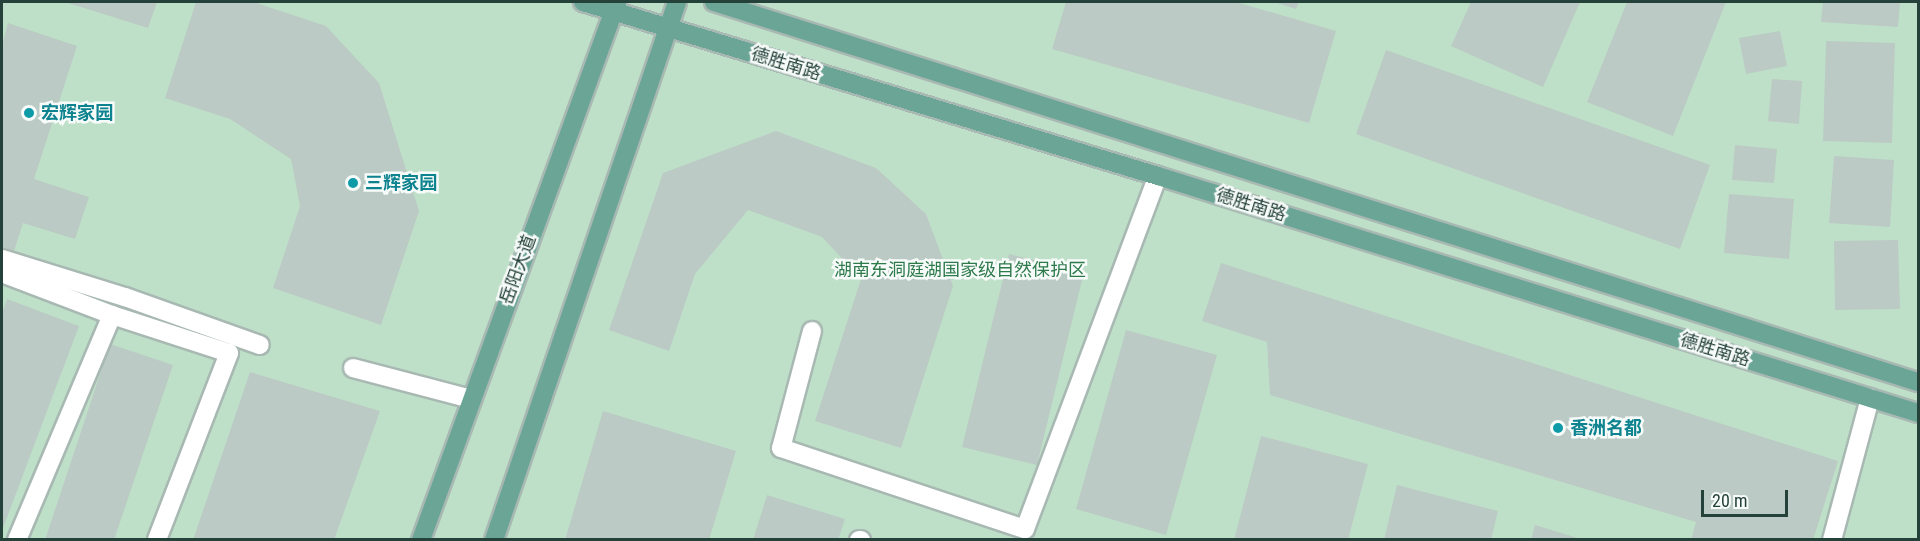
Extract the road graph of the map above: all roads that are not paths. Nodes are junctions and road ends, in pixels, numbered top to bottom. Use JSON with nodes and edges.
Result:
{"nodes":[{"id":1,"x":583,"y":2,"type":"edge"},
{"id":2,"x":677,"y":2,"type":"edge"},
{"id":3,"x":714,"y":2,"type":"edge"},
{"id":4,"x":615,"y":6,"type":"edge"},
{"id":5,"x":669,"y":28,"type":"junction"},
{"id":6,"x":1158,"y":176,"type":"junction"},
{"id":7,"x":2,"y":259,"type":"edge"},
{"id":8,"x":2,"y":273,"type":"edge"},
{"id":9,"x":112,"y":315,"type":"junction"},
{"id":10,"x":812,"y":331,"type":"dead end"},
{"id":11,"x":260,"y":345,"type":"dead end"},
{"id":12,"x":353,"y":368,"type":"dead end"},
{"id":13,"x":1918,"y":382,"type":"edge"},
{"id":14,"x":1870,"y":398,"type":"junction"},
{"id":15,"x":471,"y":399,"type":"junction"},
{"id":16,"x":1918,"y":413,"type":"edge"},
{"id":17,"x":1019,"y":534,"type":"edge"},
{"id":18,"x":17,"y":540,"type":"edge"},
{"id":19,"x":157,"y":540,"type":"edge"},
{"id":20,"x":421,"y":540,"type":"edge"},
{"id":21,"x":494,"y":540,"type":"edge"},
{"id":22,"x":1832,"y":540,"type":"edge"}],
"edges":[{"from":1,"to":4,"type":"main road","name":"德胜南路"},
{"from":2,"to":5,"type":"main road"},
{"from":3,"to":13,"type":"main road","name":"德胜南路"},
{"from":4,"to":5,"type":"main road","name":"德胜南路"},
{"from":4,"to":15,"type":"main road","name":"岳阳大道"},
{"from":5,"to":6,"type":"main road","name":"德胜南路"},
{"from":5,"to":21,"type":"main road"},
{"from":6,"to":14,"type":"main road","name":"德胜南路"},
{"from":6,"to":17,"type":"street"},
{"from":7,"to":11,"type":"street"},
{"from":8,"to":9,"type":"street"},
{"from":9,"to":18,"type":"street"},
{"from":9,"to":19,"type":"street"},
{"from":10,"to":17,"type":"street"},
{"from":12,"to":15,"type":"street"},
{"from":14,"to":16,"type":"main road","name":"德胜南路"},
{"from":14,"to":22,"type":"street"},
{"from":15,"to":20,"type":"main road","name":"岳阳大道"}]}
